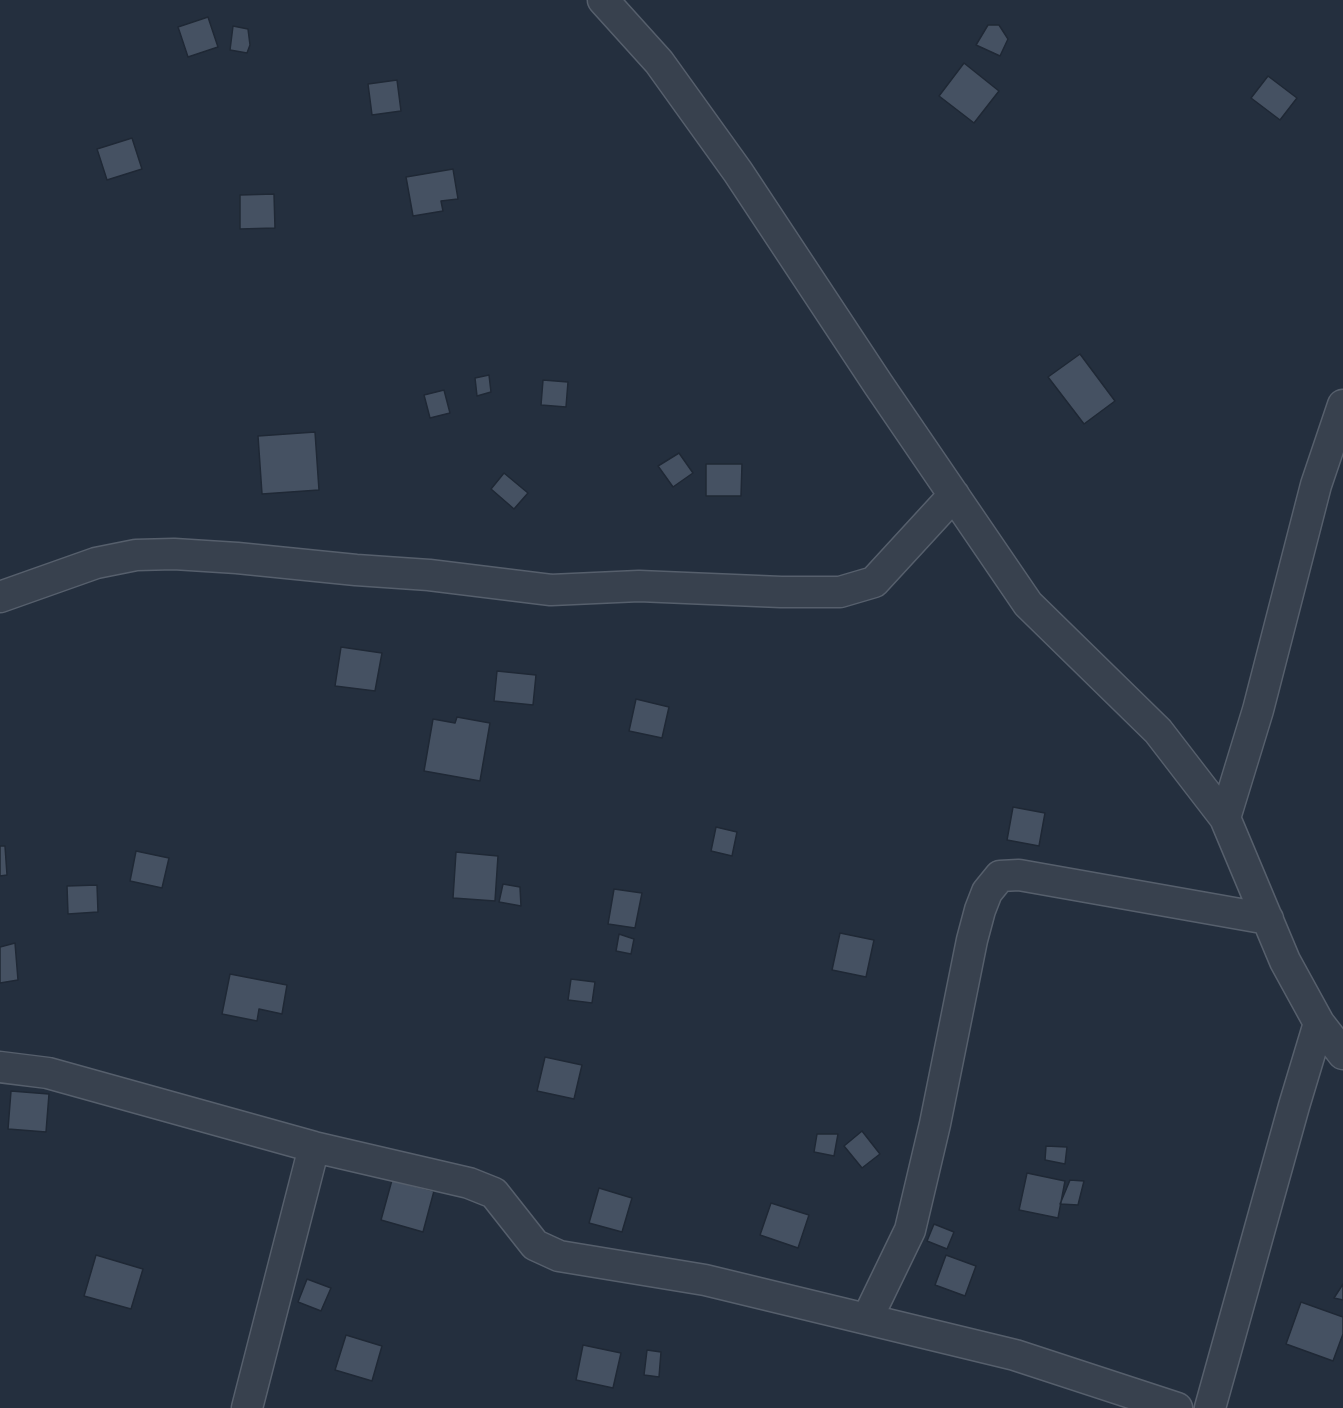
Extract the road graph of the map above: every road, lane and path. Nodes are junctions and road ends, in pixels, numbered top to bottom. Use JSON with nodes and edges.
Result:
{"nodes":[{"id":1,"x":603,"y":0,"type":"edge"},
{"id":2,"x":1343,"y":405,"type":"edge"},
{"id":3,"x":954,"y":495,"type":"junction"},
{"id":4,"x":0,"y":597,"type":"edge"},
{"id":5,"x":1225,"y":818,"type":"junction"},
{"id":6,"x":1268,"y":919,"type":"junction"},
{"id":7,"x":1319,"y":1023,"type":"junction"},
{"id":8,"x":1343,"y":1054,"type":"edge"},
{"id":9,"x":0,"y":1067,"type":"edge"},
{"id":10,"x":314,"y":1147,"type":"junction"},
{"id":11,"x":867,"y":1319,"type":"junction"},
{"id":12,"x":247,"y":1408,"type":"edge"},
{"id":13,"x":1178,"y":1408,"type":"edge"},
{"id":14,"x":1210,"y":1408,"type":"edge"}],
"edges":[{"from":1,"to":3,"type":"street"},
{"from":2,"to":5,"type":"street"},
{"from":3,"to":4,"type":"street"},
{"from":3,"to":5,"type":"street"},
{"from":5,"to":6,"type":"street"},
{"from":6,"to":7,"type":"street"},
{"from":6,"to":11,"type":"street"},
{"from":7,"to":8,"type":"street"},
{"from":7,"to":14,"type":"street"},
{"from":9,"to":10,"type":"street"},
{"from":10,"to":11,"type":"street"},
{"from":10,"to":12,"type":"street"},
{"from":11,"to":13,"type":"street"}]}
